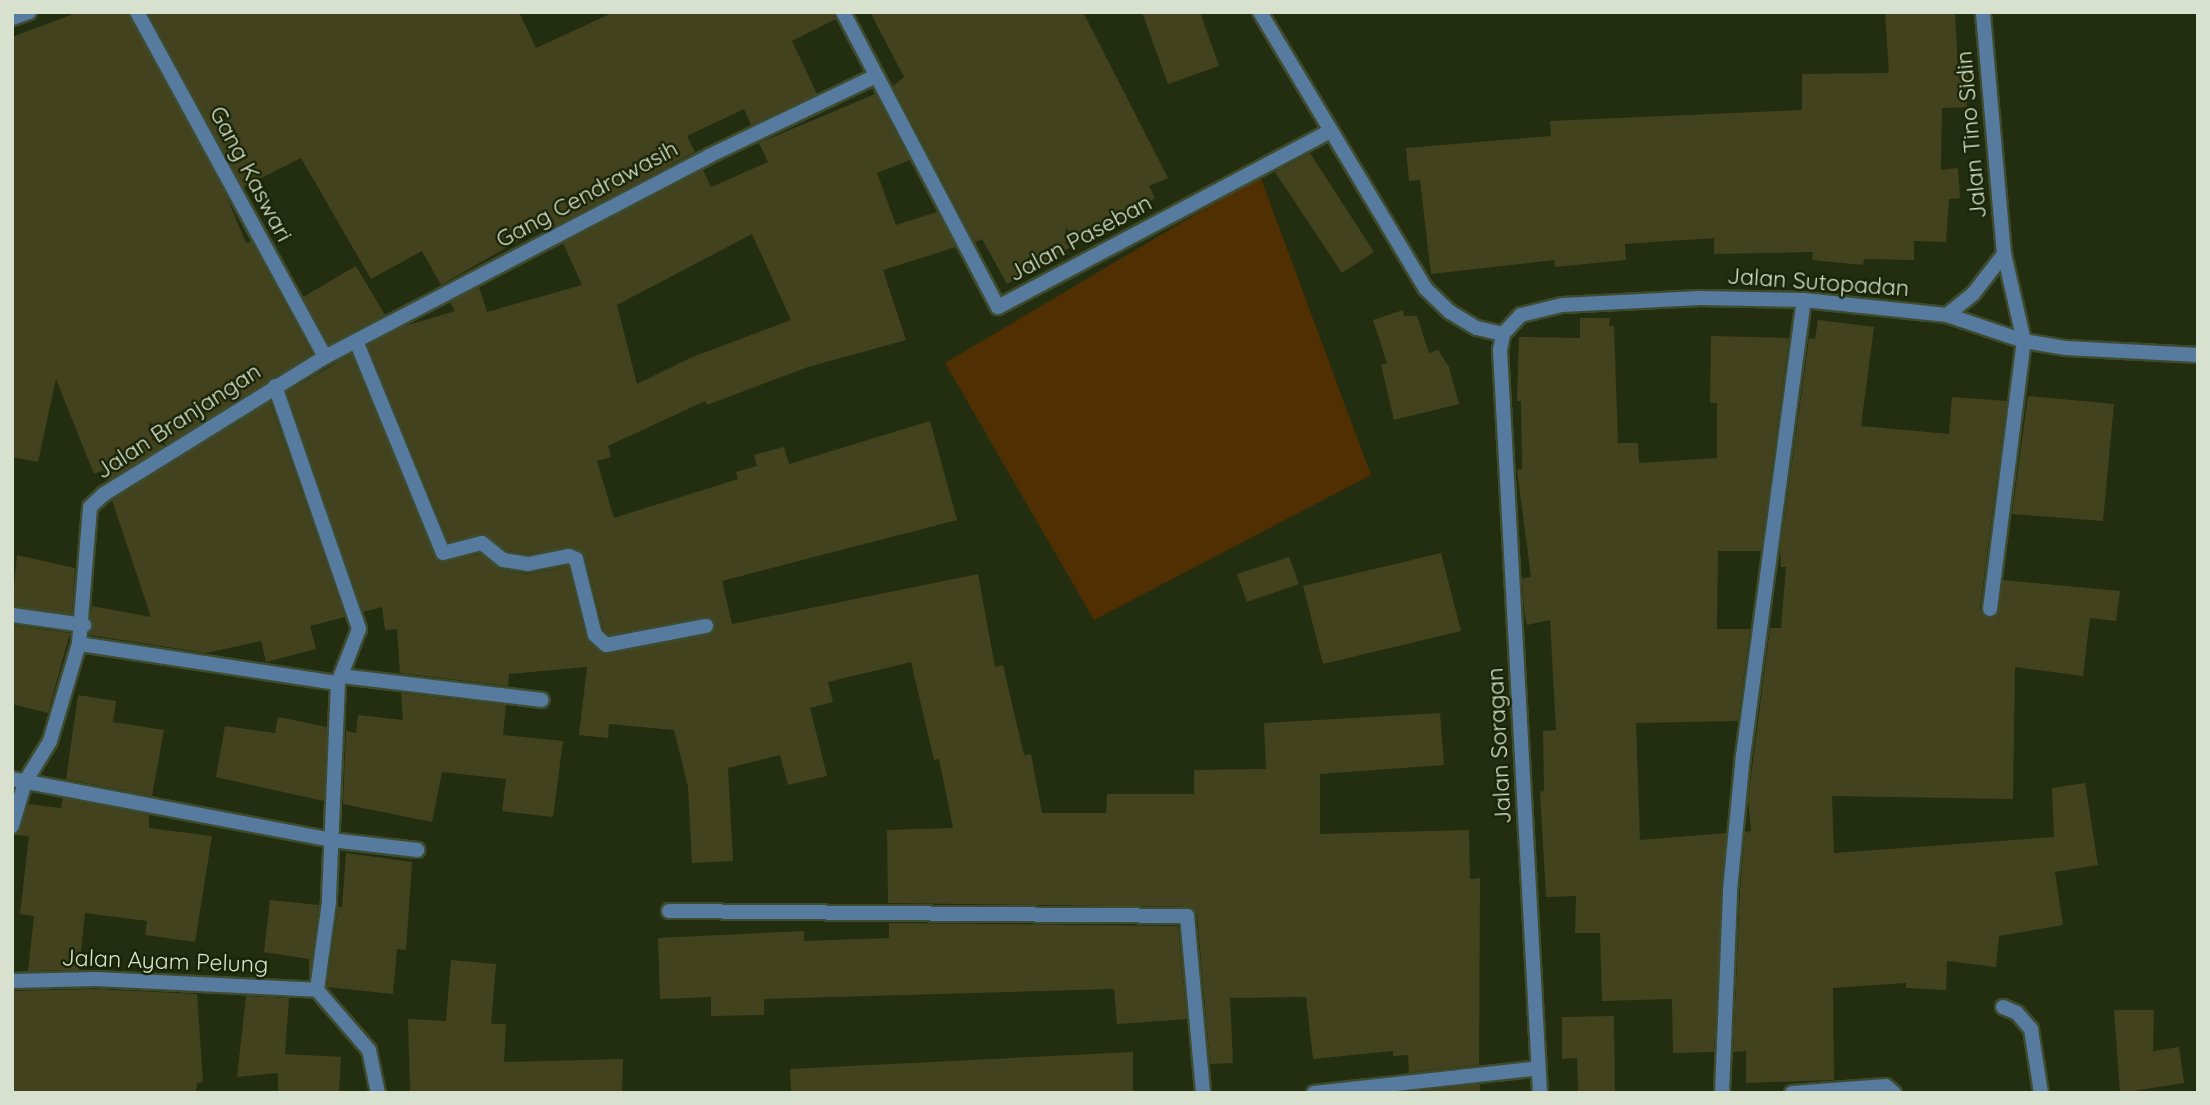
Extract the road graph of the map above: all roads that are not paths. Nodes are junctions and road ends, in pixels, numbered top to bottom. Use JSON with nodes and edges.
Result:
{"nodes":[{"id":1,"x":29,"y":12,"type":"edge"},
{"id":2,"x":138,"y":12,"type":"edge"},
{"id":3,"x":843,"y":12,"type":"edge"},
{"id":4,"x":1260,"y":12,"type":"edge"},
{"id":5,"x":1983,"y":12,"type":"edge"},
{"id":6,"x":12,"y":18,"type":"edge"},
{"id":7,"x":874,"y":77,"type":"junction"},
{"id":8,"x":1329,"y":132,"type":"junction"},
{"id":9,"x":2004,"y":254,"type":"junction"},
{"id":10,"x":1804,"y":300,"type":"junction"},
{"id":11,"x":1947,"y":315,"type":"junction"},
{"id":12,"x":1503,"y":334,"type":"junction"},
{"id":13,"x":356,"y":341,"type":"junction"},
{"id":14,"x":2024,"y":341,"type":"junction"},
{"id":15,"x":2198,"y":355,"type":"edge"},
{"id":16,"x":325,"y":357,"type":"junction"},
{"id":17,"x":275,"y":386,"type":"junction"},
{"id":18,"x":1990,"y":609,"type":"dead end"},
{"id":19,"x":12,"y":615,"type":"edge"},
{"id":20,"x":84,"y":625,"type":"junction"},
{"id":21,"x":706,"y":626,"type":"dead end"},
{"id":22,"x":79,"y":644,"type":"junction"},
{"id":23,"x":340,"y":679,"type":"junction"},
{"id":24,"x":542,"y":700,"type":"dead end"},
{"id":25,"x":19,"y":781,"type":"edge"},
{"id":26,"x":12,"y":826,"type":"edge"},
{"id":27,"x":331,"y":840,"type":"junction"},
{"id":28,"x":417,"y":850,"type":"dead end"},
{"id":29,"x":669,"y":911,"type":"dead end"},
{"id":30,"x":12,"y":981,"type":"edge"},
{"id":31,"x":317,"y":990,"type":"junction"},
{"id":32,"x":2003,"y":1007,"type":"dead end"},
{"id":33,"x":1539,"y":1068,"type":"junction"},
{"id":34,"x":378,"y":1093,"type":"edge"},
{"id":35,"x":1203,"y":1093,"type":"edge"},
{"id":36,"x":1314,"y":1093,"type":"edge"},
{"id":37,"x":1540,"y":1093,"type":"edge"},
{"id":38,"x":1722,"y":1093,"type":"edge"},
{"id":39,"x":1792,"y":1093,"type":"edge"},
{"id":40,"x":1894,"y":1093,"type":"edge"},
{"id":41,"x":2040,"y":1093,"type":"edge"}],
"edges":[{"from":1,"to":6,"type":"street"},
{"from":2,"to":16,"type":"street","name":"Gang Kaswari"},
{"from":3,"to":7,"type":"street","name":"Jalan Paseban"},
{"from":4,"to":8,"type":"street"},
{"from":5,"to":9,"type":"street","name":"Jalan Tino Sidin"},
{"from":7,"to":8,"type":"street","name":"Jalan Paseban"},
{"from":7,"to":13,"type":"street","name":"Gang Cendrawasih"},
{"from":8,"to":12,"type":"street"},
{"from":9,"to":11,"type":"street"},
{"from":9,"to":14,"type":"street","name":"Jalan Tino Sidin"},
{"from":10,"to":11,"type":"street","name":"Jalan Sutopadan"},
{"from":10,"to":12,"type":"street","name":"Jalan Sutopadan"},
{"from":10,"to":38,"type":"street"},
{"from":11,"to":14,"type":"street","name":"Jalan Sutopadan"},
{"from":12,"to":33,"type":"street","name":"Jalan Soragan"},
{"from":13,"to":16,"type":"street","name":"Gang Cendrawasih"},
{"from":13,"to":21,"type":"street"},
{"from":14,"to":15,"type":"street","name":"Jalan Sutopadan"},
{"from":14,"to":18,"type":"street"},
{"from":16,"to":17,"type":"street","name":"Jalan Branjangan"},
{"from":17,"to":20,"type":"street","name":"Jalan Branjangan"},
{"from":17,"to":23,"type":"street"},
{"from":19,"to":20,"type":"street"},
{"from":20,"to":22,"type":"street","name":"Jalan Branjangan"},
{"from":22,"to":23,"type":"street"},
{"from":22,"to":25,"type":"street","name":"Jalan Branjangan"},
{"from":23,"to":24,"type":"street"},
{"from":23,"to":27,"type":"street"},
{"from":25,"to":26,"type":"street","name":"Jalan Branjangan"},
{"from":25,"to":27,"type":"street"},
{"from":27,"to":28,"type":"street"},
{"from":27,"to":31,"type":"street"},
{"from":29,"to":35,"type":"street"},
{"from":30,"to":31,"type":"street","name":"Jalan Ayam Pelung"},
{"from":31,"to":34,"type":"street"},
{"from":32,"to":41,"type":"street"},
{"from":33,"to":36,"type":"street"},
{"from":33,"to":37,"type":"street","name":"Jalan Soragan"},
{"from":39,"to":40,"type":"street"}]}
